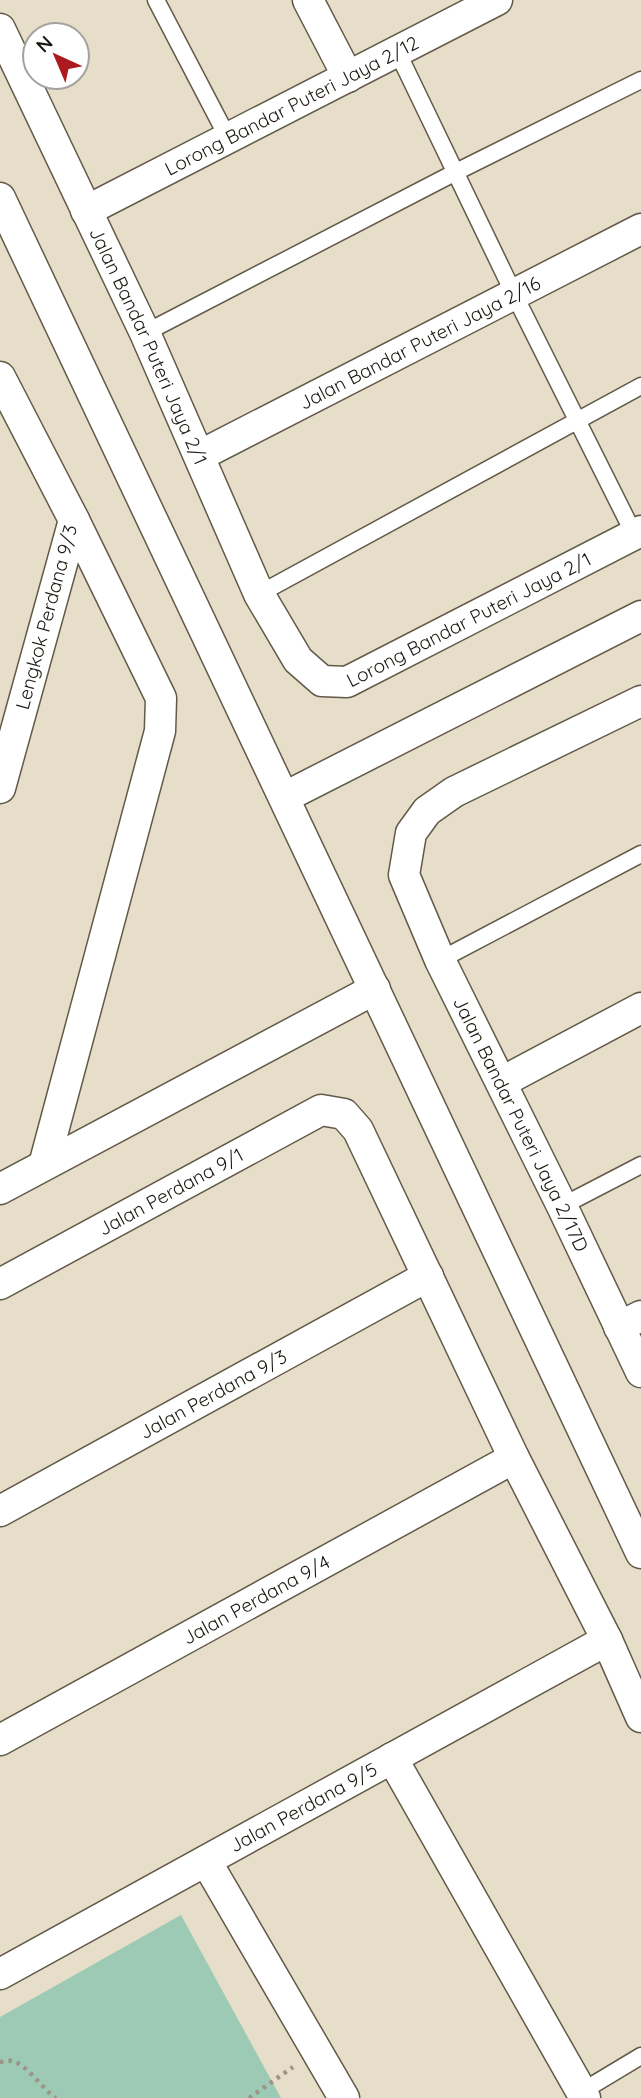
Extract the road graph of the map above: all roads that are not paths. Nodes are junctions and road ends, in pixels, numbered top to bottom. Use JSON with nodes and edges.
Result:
{"nodes":[{"id":1,"x":156,"y":0,"type":"edge"},
{"id":2,"x":308,"y":0,"type":"edge"},
{"id":3,"x":497,"y":0,"type":"edge"},
{"id":4,"x":457,"y":9,"type":"edge"},
{"id":5,"x":0,"y":29,"type":"edge"},
{"id":6,"x":397,"y":51,"type":"junction"},
{"id":7,"x":348,"y":77,"type":"junction"},
{"id":8,"x":641,"y":80,"type":"edge"},
{"id":9,"x":228,"y":138,"type":"junction"},
{"id":10,"x":456,"y":172,"type":"junction"},
{"id":11,"x":0,"y":198,"type":"edge"},
{"id":12,"x":86,"y":211,"type":"junction"},
{"id":13,"x":641,"y":229,"type":"edge"},
{"id":14,"x":514,"y":295,"type":"junction"},
{"id":15,"x":145,"y":333,"type":"junction"},
{"id":16,"x":0,"y":377,"type":"edge"},
{"id":17,"x":641,"y":386,"type":"edge"},
{"id":18,"x":577,"y":420,"type":"junction"},
{"id":19,"x":199,"y":456,"type":"junction"},
{"id":20,"x":74,"y":520,"type":"junction"},
{"id":21,"x":637,"y":533,"type":"edge"},
{"id":22,"x":258,"y":594,"type":"junction"},
{"id":23,"x":641,"y":616,"type":"edge"},
{"id":24,"x":298,"y":660,"type":"joint"},
{"id":25,"x":641,"y":701,"type":"edge"},
{"id":26,"x":0,"y":788,"type":"edge"},
{"id":27,"x":285,"y":797,"type":"junction"},
{"id":28,"x":641,"y":854,"type":"edge"},
{"id":29,"x":440,"y":960,"type":"junction"},
{"id":30,"x":375,"y":989,"type":"junction"},
{"id":31,"x":641,"y":1008,"type":"edge"},
{"id":32,"x":502,"y":1082,"type":"junction"},
{"id":33,"x":44,"y":1165,"type":"junction"},
{"id":34,"x":641,"y":1165,"type":"edge"},
{"id":35,"x":0,"y":1189,"type":"edge"},
{"id":36,"x":562,"y":1206,"type":"junction"},
{"id":37,"x":428,"y":1276,"type":"junction"},
{"id":38,"x":0,"y":1284,"type":"edge"},
{"id":39,"x":630,"y":1321,"type":"edge"},
{"id":40,"x":641,"y":1372,"type":"edge"},
{"id":41,"x":513,"y":1458,"type":"junction"},
{"id":42,"x":0,"y":1511,"type":"edge"},
{"id":43,"x":641,"y":1553,"type":"edge"},
{"id":44,"x":607,"y":1640,"type":"junction"},
{"id":45,"x":641,"y":1717,"type":"edge"},
{"id":46,"x":0,"y":1740,"type":"edge"},
{"id":47,"x":392,"y":1758,"type":"junction"},
{"id":48,"x":206,"y":1861,"type":"junction"},
{"id":49,"x":0,"y":1974,"type":"edge"},
{"id":50,"x":641,"y":2056,"type":"edge"},
{"id":51,"x":583,"y":2095,"type":"edge"},
{"id":52,"x":344,"y":2098,"type":"edge"}],
"edges":[{"from":1,"to":9,"type":"lane"},
{"from":2,"to":7,"type":"street"},
{"from":3,"to":4,"type":"street","name":"Lorong Bandar Puteri Jaya 2/12"},
{"from":4,"to":6,"type":"street","name":"Lorong Bandar Puteri Jaya 2/12"},
{"from":5,"to":12,"type":"street","name":"Jalan Bandar Puteri Jaya 2/1"},
{"from":6,"to":7,"type":"street","name":"Lorong Bandar Puteri Jaya 2/12"},
{"from":6,"to":10,"type":"lane"},
{"from":7,"to":9,"type":"street","name":"Lorong Bandar Puteri Jaya 2/12"},
{"from":8,"to":10,"type":"lane"},
{"from":9,"to":12,"type":"street","name":"Lorong Bandar Puteri Jaya 2/12"},
{"from":10,"to":14,"type":"lane"},
{"from":10,"to":15,"type":"lane"},
{"from":11,"to":27,"type":"street"},
{"from":12,"to":15,"type":"street","name":"Jalan Bandar Puteri Jaya 2/1"},
{"from":13,"to":14,"type":"street","name":"Jalan Bandar Puteri Jaya 2/16"},
{"from":14,"to":18,"type":"lane"},
{"from":14,"to":19,"type":"street","name":"Jalan Bandar Puteri Jaya 2/16"},
{"from":15,"to":19,"type":"street","name":"Jalan Bandar Puteri Jaya 2/1"},
{"from":16,"to":20,"type":"street","name":"Lengkok Perdana 9/3"},
{"from":17,"to":18,"type":"lane"},
{"from":18,"to":21,"type":"lane"},
{"from":18,"to":22,"type":"lane"},
{"from":19,"to":22,"type":"street","name":"Jalan Bandar Puteri Jaya 2/1"},
{"from":20,"to":26,"type":"street","name":"Lengkok Perdana 9/3"},
{"from":20,"to":33,"type":"street"},
{"from":21,"to":24,"type":"street","name":"Lorong Bandar Puteri Jaya 2/1"},
{"from":22,"to":24,"type":"street","name":"Jalan Bandar Puteri Jaya 2/1"},
{"from":23,"to":27,"type":"street"},
{"from":25,"to":29,"type":"street","name":"Jalan Bandar Puteri Jaya 2/17D"},
{"from":27,"to":30,"type":"street"},
{"from":28,"to":29,"type":"lane"},
{"from":29,"to":32,"type":"street","name":"Jalan Bandar Puteri Jaya 2/17D"},
{"from":30,"to":33,"type":"street"},
{"from":30,"to":43,"type":"street"},
{"from":31,"to":32,"type":"street"},
{"from":32,"to":36,"type":"street","name":"Jalan Bandar Puteri Jaya 2/17D"},
{"from":33,"to":35,"type":"street"},
{"from":34,"to":36,"type":"lane"},
{"from":36,"to":39,"type":"street","name":"Jalan Bandar Puteri Jaya 2/17D"},
{"from":37,"to":38,"type":"street","name":"Jalan Perdana 9/1"},
{"from":37,"to":41,"type":"street"},
{"from":37,"to":42,"type":"street","name":"Jalan Perdana 9/3"},
{"from":39,"to":40,"type":"street","name":"Jalan Bandar Puteri Jaya 2/17D"},
{"from":41,"to":44,"type":"street"},
{"from":41,"to":46,"type":"street","name":"Jalan Perdana 9/4"},
{"from":44,"to":45,"type":"street"},
{"from":44,"to":47,"type":"street","name":"Jalan Perdana 9/5"},
{"from":47,"to":48,"type":"street","name":"Jalan Perdana 9/5"},
{"from":47,"to":51,"type":"street"},
{"from":48,"to":49,"type":"street","name":"Jalan Perdana 9/5"},
{"from":48,"to":52,"type":"street"},
{"from":50,"to":51,"type":"lane"}]}
